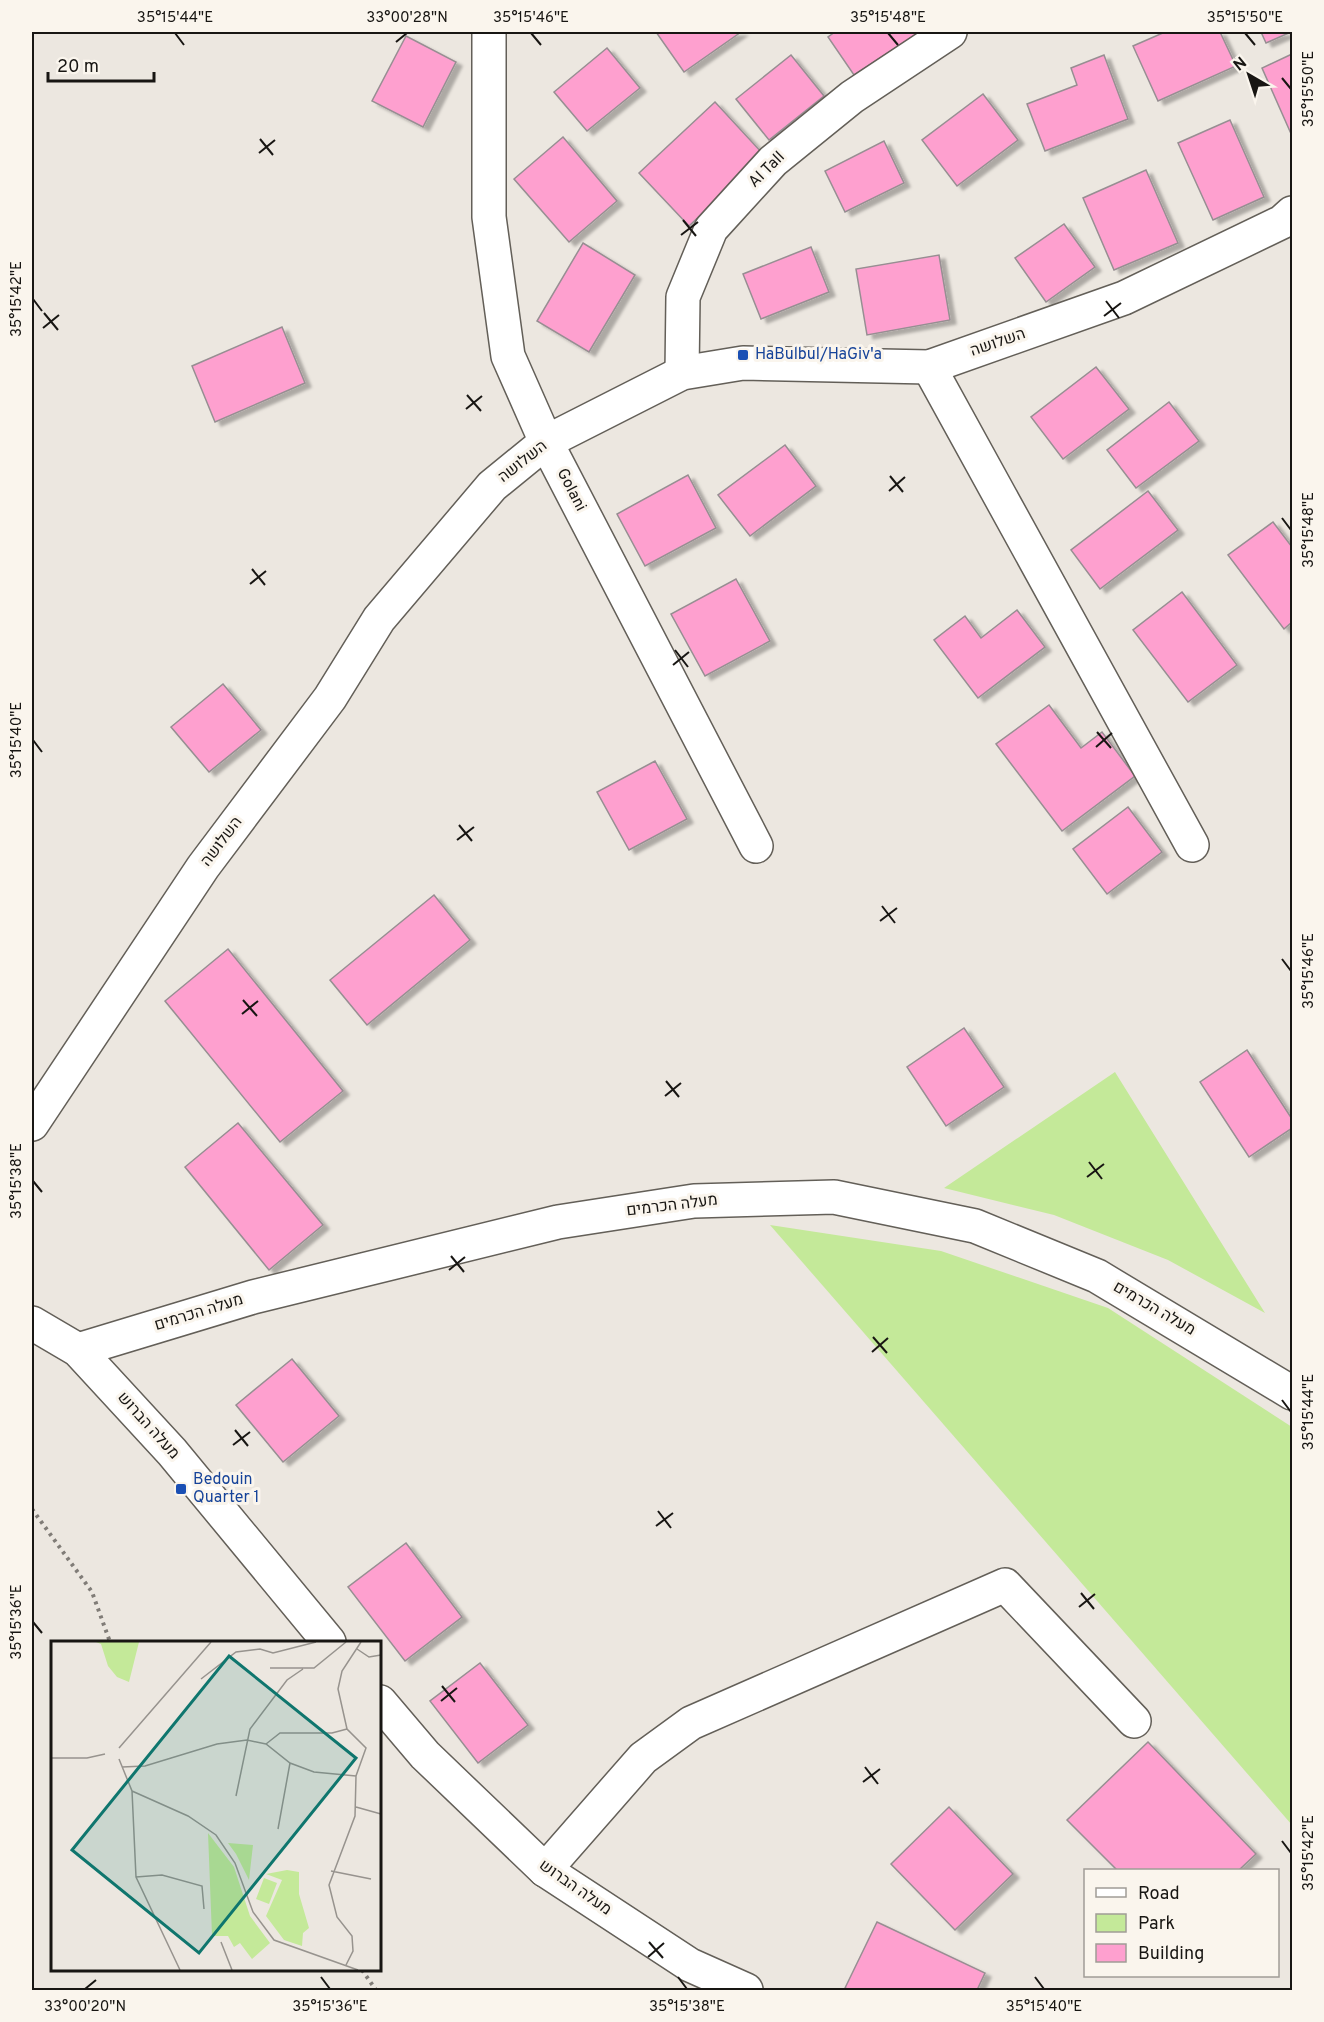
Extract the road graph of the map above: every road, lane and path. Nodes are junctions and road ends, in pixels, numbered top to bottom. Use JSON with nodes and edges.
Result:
{"nodes":[{"id":1,"x":489,"y":32,"type":"edge"},
{"id":2,"x":950,"y":32,"type":"edge"},
{"id":3,"x":1293,"y":213,"type":"edge"},
{"id":4,"x":929,"y":367,"type":"junction"},
{"id":5,"x":682,"y":373,"type":"junction"},
{"id":6,"x":546,"y":442,"type":"junction"},
{"id":7,"x":1192,"y":845,"type":"dead end"},
{"id":8,"x":756,"y":846,"type":"dead end"},
{"id":9,"x":32,"y":1124,"type":"edge"},
{"id":10,"x":32,"y":1323,"type":"edge"},
{"id":11,"x":78,"y":1350,"type":"junction"},
{"id":12,"x":1293,"y":1393,"type":"edge"},
{"id":13,"x":32,"y":1509,"type":"edge"},
{"id":14,"x":110,"y":1641,"type":"edge"},
{"id":15,"x":328,"y":1641,"type":"edge"},
{"id":16,"x":381,"y":1703,"type":"edge"},
{"id":17,"x":1134,"y":1721,"type":"dead end"},
{"id":18,"x":545,"y":1870,"type":"junction"},
{"id":19,"x":363,"y":1971,"type":"edge"},
{"id":20,"x":376,"y":1990,"type":"edge"},
{"id":21,"x":746,"y":1990,"type":"edge"}],
"edges":[{"from":1,"to":6,"type":"street","name":"Golani"},
{"from":2,"to":5,"type":"street","name":"Al Tall"},
{"from":3,"to":4,"type":"street","name":"השלושה"},
{"from":4,"to":5,"type":"street","name":"השלושה"},
{"from":4,"to":7,"type":"street"},
{"from":5,"to":6,"type":"street","name":"השלושה"},
{"from":6,"to":8,"type":"street","name":"Golani"},
{"from":6,"to":9,"type":"street","name":"השלושה"},
{"from":10,"to":11,"type":"street"},
{"from":11,"to":12,"type":"street","name":"מעלה הכרמים"},
{"from":11,"to":15,"type":"street","name":"מעלה הברוש"},
{"from":13,"to":14,"type":"path"},
{"from":16,"to":18,"type":"street","name":"מעלה הברוש"},
{"from":17,"to":18,"type":"street"},
{"from":18,"to":21,"type":"street","name":"מעלה הברוש"},
{"from":19,"to":20,"type":"path"}]}
